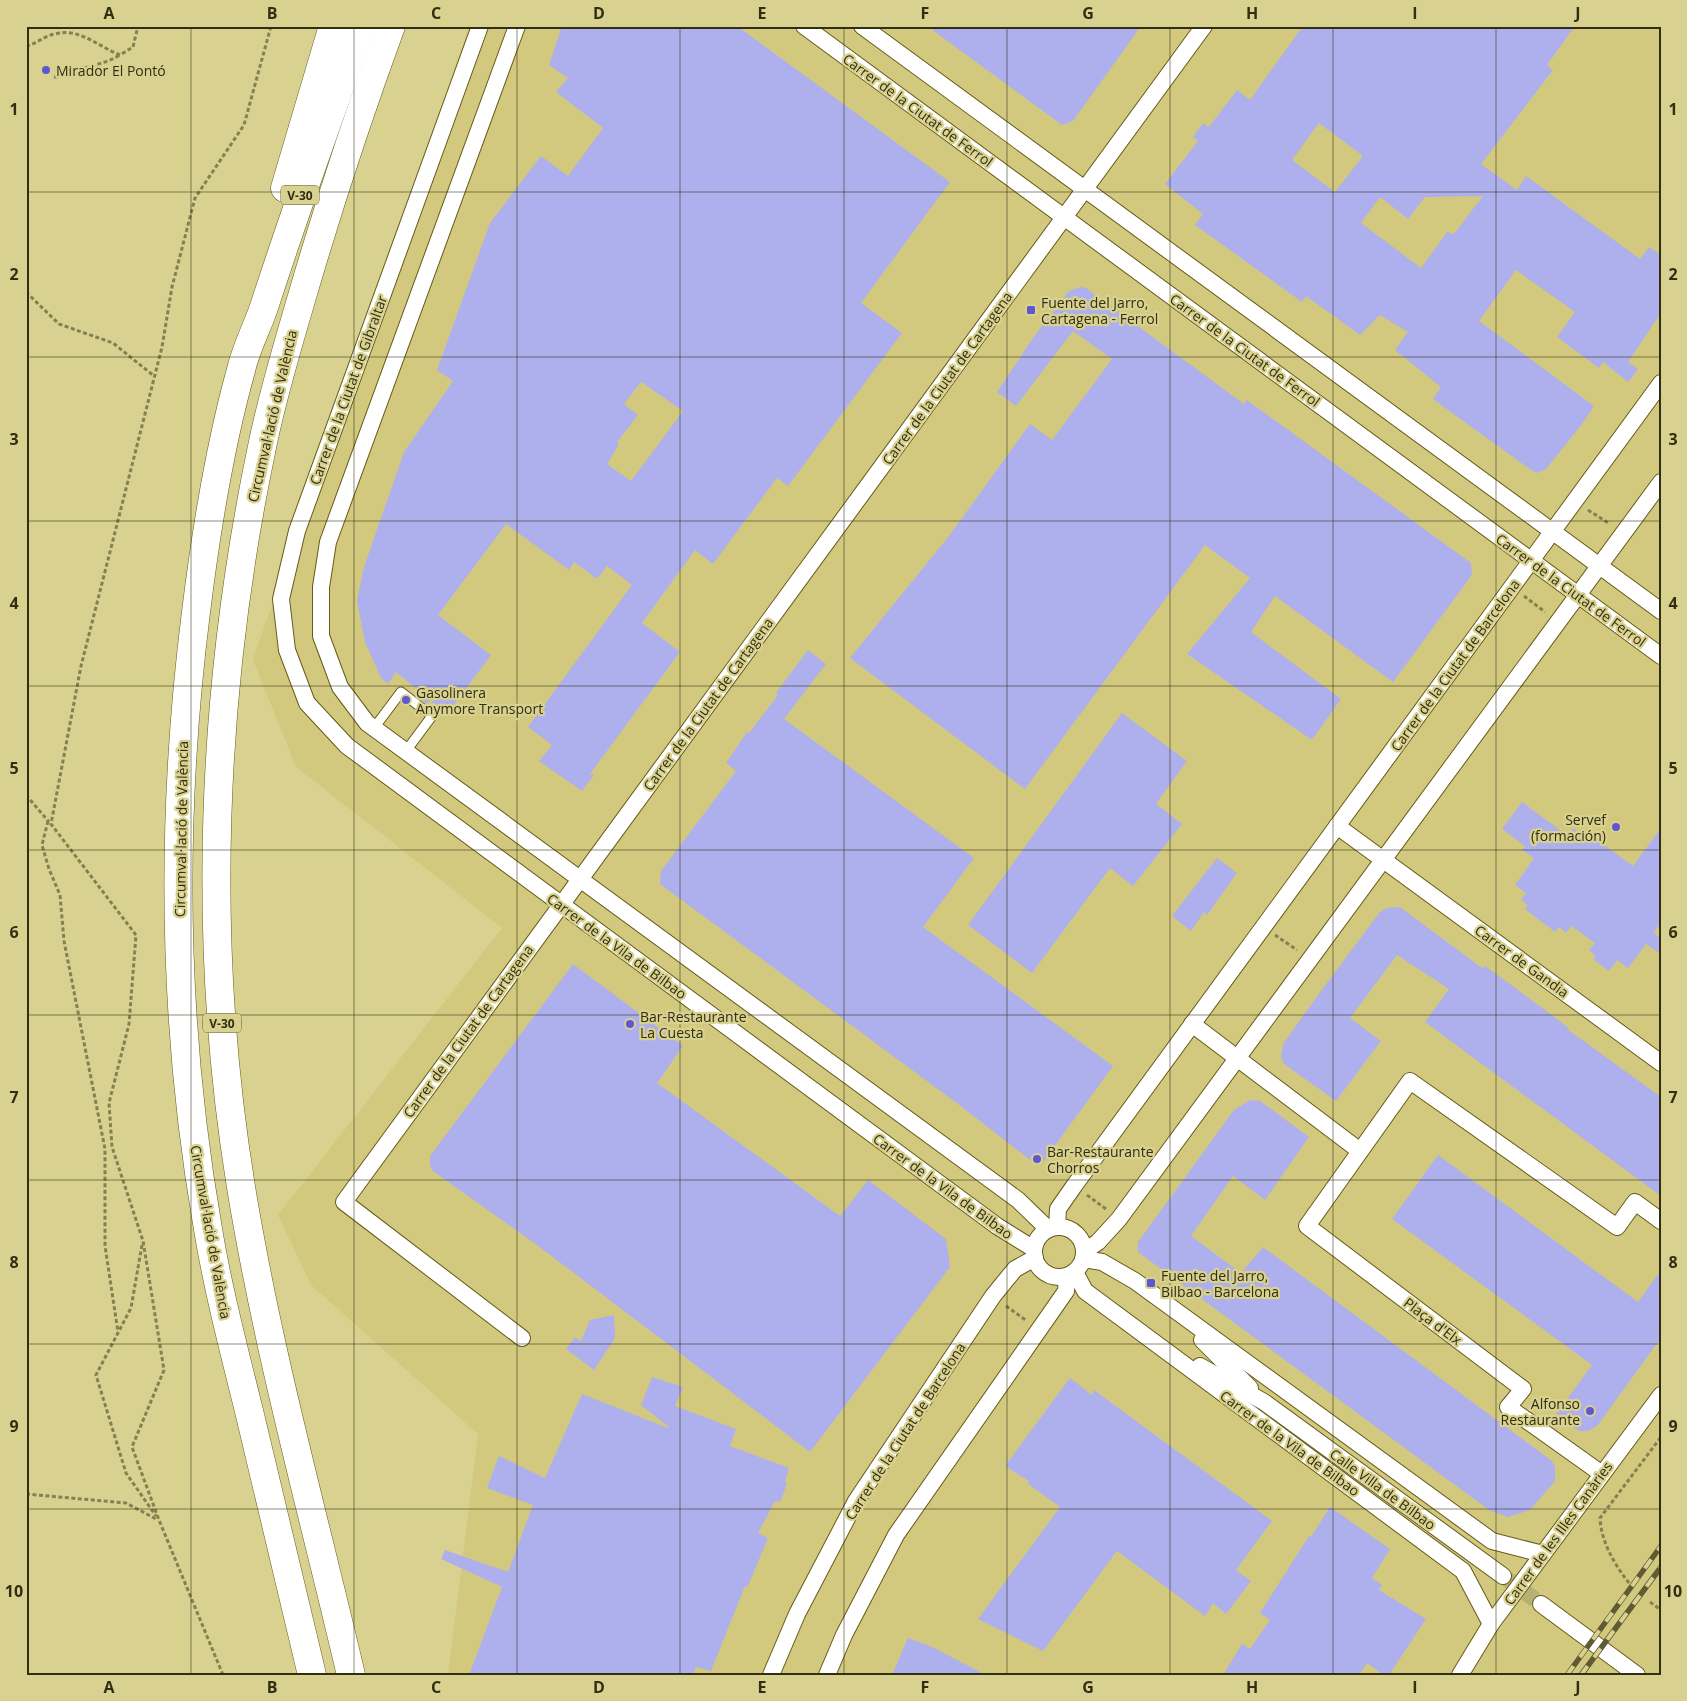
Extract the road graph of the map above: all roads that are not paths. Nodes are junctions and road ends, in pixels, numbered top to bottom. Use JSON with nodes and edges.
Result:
{"nodes":[{"id":1,"x":333,"y":26,"type":"edge"},
{"id":2,"x":362,"y":26,"type":"edge"},
{"id":3,"x":391,"y":26,"type":"edge"},
{"id":4,"x":480,"y":26,"type":"edge"},
{"id":5,"x":517,"y":26,"type":"edge"},
{"id":6,"x":804,"y":26,"type":"edge"},
{"id":7,"x":862,"y":26,"type":"edge"},
{"id":8,"x":1204,"y":26,"type":"edge"},
{"id":9,"x":1085,"y":189,"type":"junction"},
{"id":10,"x":1064,"y":217,"type":"junction"},
{"id":11,"x":242,"y":365,"type":"junction"},
{"id":12,"x":1661,"y":384,"type":"edge"},
{"id":13,"x":1661,"y":482,"type":"edge"},
{"id":14,"x":1552,"y":531,"type":"junction"},
{"id":15,"x":1531,"y":560,"type":"junction"},
{"id":16,"x":1599,"y":565,"type":"junction"},
{"id":17,"x":1578,"y":594,"type":"junction"},
{"id":18,"x":1661,"y":610,"type":"edge"},
{"id":19,"x":1661,"y":656,"type":"edge"},
{"id":20,"x":371,"y":726,"type":"junction"},
{"id":21,"x":346,"y":746,"type":"joint"},
{"id":22,"x":406,"y":751,"type":"junction"},
{"id":23,"x":1337,"y":826,"type":"junction"},
{"id":24,"x":1383,"y":860,"type":"junction"},
{"id":25,"x":581,"y":878,"type":"junction"},
{"id":26,"x":561,"y":905,"type":"junction"},
{"id":27,"x":1192,"y":1024,"type":"junction"},
{"id":28,"x":1237,"y":1058,"type":"junction"},
{"id":29,"x":1661,"y":1063,"type":"edge"},
{"id":30,"x":1360,"y":1151,"type":"junction"},
{"id":31,"x":1661,"y":1221,"type":"edge"},
{"id":32,"x":1053,"y":1228,"type":"junction"},
{"id":33,"x":1035,"y":1253,"type":"junction"},
{"id":34,"x":1078,"y":1265,"type":"junction"},
{"id":35,"x":1163,"y":1302,"type":"junction"},
{"id":36,"x":1142,"y":1334,"type":"junction"},
{"id":37,"x":522,"y":1338,"type":"dead end"},
{"id":38,"x":1661,"y":1395,"type":"edge"},
{"id":39,"x":1264,"y":1402,"type":"junction"},
{"id":40,"x":1602,"y":1474,"type":"junction"},
{"id":41,"x":1543,"y":1554,"type":"junction"},
{"id":42,"x":1502,"y":1576,"type":"tunnel mouth"},
{"id":43,"x":1541,"y":1604,"type":"tunnel mouth"},
{"id":44,"x":1491,"y":1624,"type":"junction"},
{"id":45,"x":312,"y":1675,"type":"edge"},
{"id":46,"x":351,"y":1675,"type":"edge"},
{"id":47,"x":771,"y":1675,"type":"edge"},
{"id":48,"x":827,"y":1675,"type":"edge"},
{"id":49,"x":1460,"y":1675,"type":"edge"},
{"id":50,"x":1637,"y":1675,"type":"edge"}],
"edges":[{"from":1,"to":11,"type":"highway"},
{"from":2,"to":11,"type":"highway","name":"Circumval·lació de València","number":"V-30"},
{"from":3,"to":46,"type":"highway","name":"Circumval·lació de València","number":"V-30"},
{"from":4,"to":21,"type":"street","name":"Carrer de la Ciutat de Gibraltar"},
{"from":5,"to":20,"type":"street"},
{"from":6,"to":10,"type":"street","name":"Carrer de la Ciutat de Ferrol"},
{"from":7,"to":9,"type":"street"},
{"from":8,"to":9,"type":"street","name":"Carrer de la Ciutat de Cartagena"},
{"from":9,"to":10,"type":"street","name":"Carrer de la Ciutat de Cartagena"},
{"from":9,"to":14,"type":"street"},
{"from":10,"to":15,"type":"street","name":"Carrer de la Ciutat de Ferrol"},
{"from":10,"to":25,"type":"street","name":"Carrer de la Ciutat de Cartagena"},
{"from":11,"to":45,"type":"highway","name":"Circumval·lació de València","number":"V-30"},
{"from":12,"to":14,"type":"street","name":"Carrer de la Ciutat de Barcelona"},
{"from":13,"to":16,"type":"street"},
{"from":14,"to":15,"type":"street","name":"Carrer de la Ciutat de Barcelona"},
{"from":14,"to":16,"type":"street"},
{"from":15,"to":17,"type":"street","name":"Carrer de la Ciutat de Ferrol"},
{"from":15,"to":23,"type":"street","name":"Carrer de la Ciutat de Barcelona"},
{"from":16,"to":17,"type":"street"},
{"from":16,"to":18,"type":"street"},
{"from":17,"to":19,"type":"street","name":"Carrer de la Ciutat de Ferrol"},
{"from":17,"to":24,"type":"street"},
{"from":20,"to":22,"type":"street"},
{"from":20,"to":22,"type":"lane"},
{"from":21,"to":26,"type":"street","name":"Carrer de la Vila de Bilbao"},
{"from":22,"to":25,"type":"street"},
{"from":23,"to":24,"type":"street"},
{"from":23,"to":27,"type":"street","name":"Carrer de la Ciutat de Barcelona"},
{"from":24,"to":28,"type":"street"},
{"from":24,"to":29,"type":"street","name":"Carrer de Gandia"},
{"from":25,"to":26,"type":"street","name":"Carrer de la Ciutat de Cartagena"},
{"from":25,"to":32,"type":"street"},
{"from":26,"to":33,"type":"street","name":"Carrer de la Vila de Bilbao"},
{"from":26,"to":37,"type":"street","name":"Carrer de la Ciutat de Cartagena"},
{"from":27,"to":28,"type":"street"},
{"from":27,"to":32,"type":"street","name":"Carrer de la Ciutat de Barcelona"},
{"from":28,"to":30,"type":"street"},
{"from":28,"to":34,"type":"street"},
{"from":30,"to":31,"type":"street","name":"Plaça d'Elx"},
{"from":30,"to":40,"type":"street","name":"Plaça d'Elx"},
{"from":32,"to":33,"type":"street"},
{"from":32,"to":34,"type":"street"},
{"from":33,"to":34,"type":"street"},
{"from":33,"to":47,"type":"street","name":"Carrer de la Ciutat de Barcelona"},
{"from":34,"to":35,"type":"street"},
{"from":34,"to":36,"type":"street","name":"Carrer de la Vila de Bilbao"},
{"from":34,"to":48,"type":"street"},
{"from":35,"to":39,"type":"street","name":"Calle Villa de Bilbao"},
{"from":35,"to":41,"type":"street"},
{"from":36,"to":39,"type":"street","name":"Calle Villa de Bilbao"},
{"from":36,"to":44,"type":"street","name":"Carrer de la Vila de Bilbao"},
{"from":38,"to":40,"type":"street","name":"Carrer de les Illes Canàries"},
{"from":39,"to":42,"type":"street","name":"Calle Villa de Bilbao"},
{"from":40,"to":41,"type":"street","name":"Carrer de les Illes Canàries"},
{"from":41,"to":44,"type":"street","name":"Carrer de les Illes Canàries"},
{"from":43,"to":50,"type":"street"},
{"from":44,"to":49,"type":"street","name":"Carrer de les Illes Canàries"}]}
